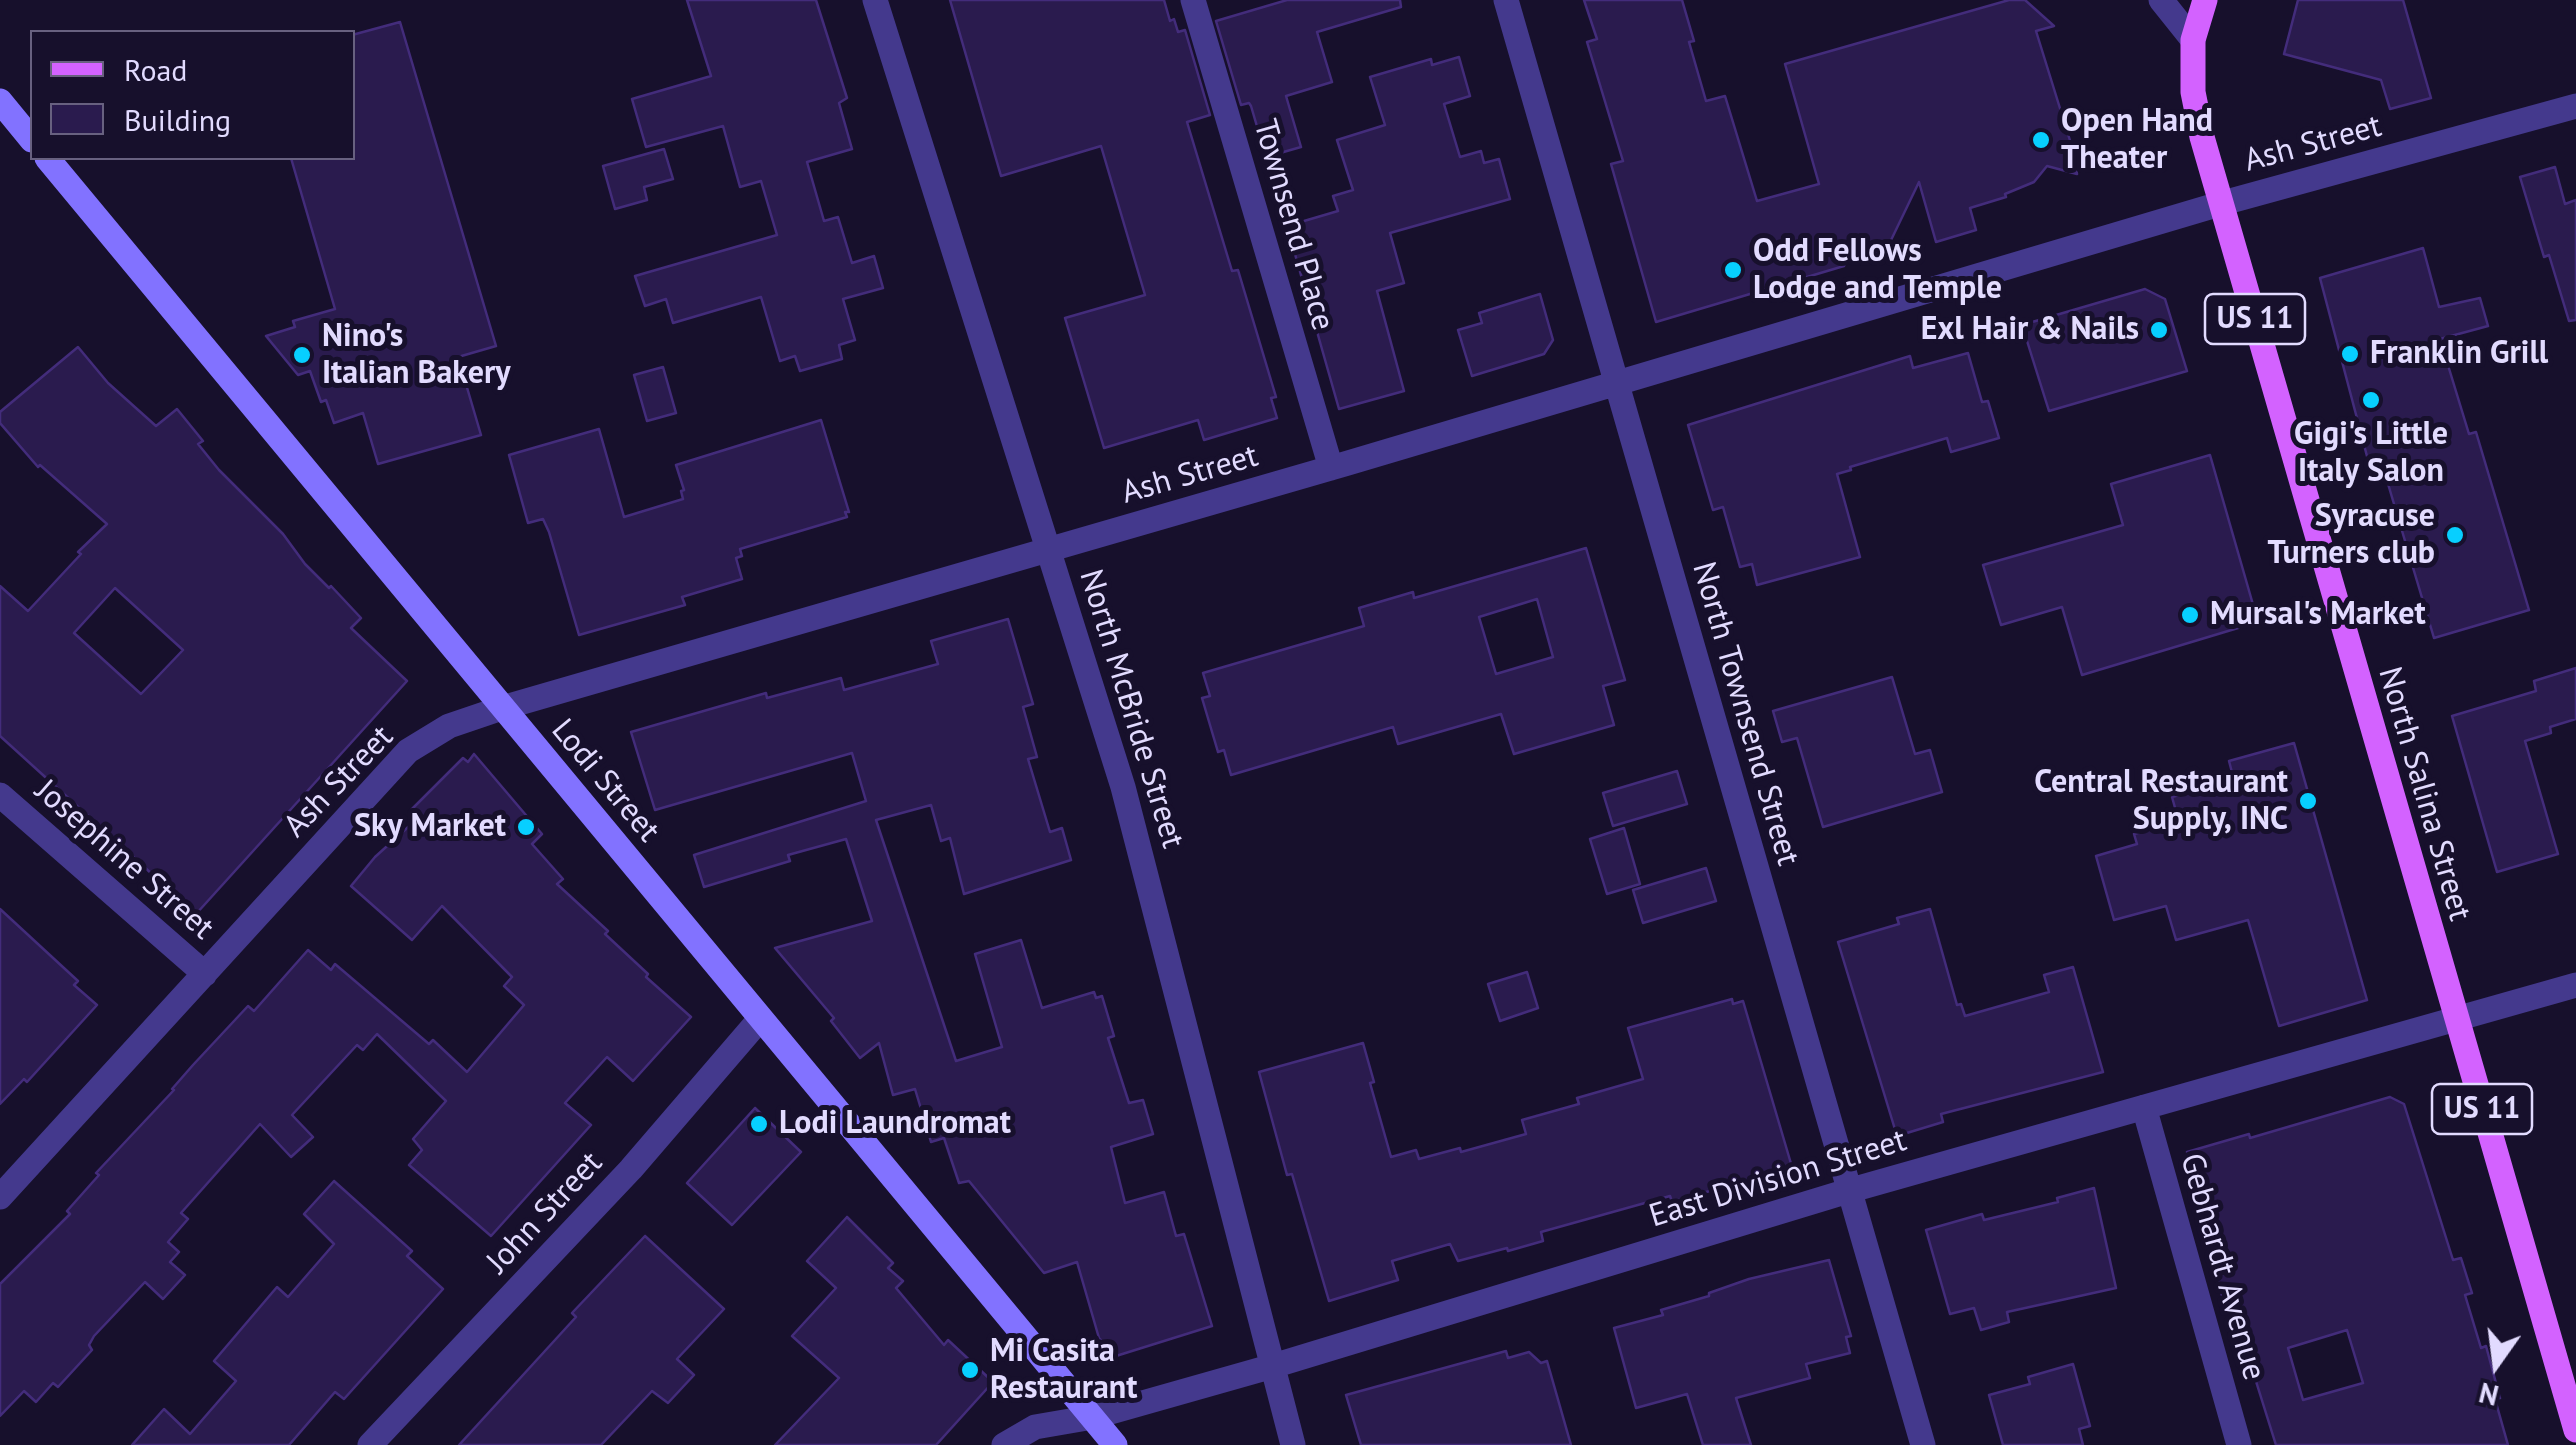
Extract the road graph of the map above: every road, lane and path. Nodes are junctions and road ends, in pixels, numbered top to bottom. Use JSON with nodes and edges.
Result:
{"nodes":[{"id":1,"x":875,"y":0,"type":"edge"},
{"id":2,"x":1193,"y":0,"type":"edge"},
{"id":3,"x":1506,"y":0,"type":"edge"},
{"id":4,"x":2161,"y":0,"type":"edge"},
{"id":5,"x":2206,"y":0,"type":"edge"},
{"id":6,"x":2193,"y":40,"type":"junction"},
{"id":7,"x":0,"y":100,"type":"edge"},
{"id":8,"x":2576,"y":106,"type":"edge"},
{"id":9,"x":30,"y":138,"type":"edge"},
{"id":10,"x":49,"y":160,"type":"edge"},
{"id":11,"x":2223,"y":202,"type":"junction"},
{"id":12,"x":1616,"y":383,"type":"junction"},
{"id":13,"x":1330,"y":468,"type":"junction"},
{"id":14,"x":1050,"y":550,"type":"junction"},
{"id":15,"x":502,"y":708,"type":"junction"},
{"id":16,"x":0,"y":795,"type":"edge"},
{"id":17,"x":204,"y":974,"type":"junction"},
{"id":18,"x":2576,"y":985,"type":"edge"},
{"id":19,"x":760,"y":1018,"type":"junction"},
{"id":20,"x":2456,"y":1019,"type":"junction"},
{"id":21,"x":2144,"y":1107,"type":"junction"},
{"id":22,"x":1848,"y":1191,"type":"junction"},
{"id":23,"x":0,"y":1197,"type":"edge"},
{"id":24,"x":1273,"y":1366,"type":"junction"},
{"id":25,"x":1092,"y":1418,"type":"junction"},
{"id":26,"x":2576,"y":1430,"type":"edge"},
{"id":27,"x":370,"y":1445,"type":"edge"},
{"id":28,"x":1004,"y":1445,"type":"edge"},
{"id":29,"x":1116,"y":1445,"type":"edge"},
{"id":30,"x":1293,"y":1445,"type":"edge"},
{"id":31,"x":1923,"y":1445,"type":"edge"},
{"id":32,"x":2239,"y":1445,"type":"edge"}],
"edges":[{"from":1,"to":14,"type":"street","name":"North McBride Street"},
{"from":2,"to":13,"type":"street","name":"Townsend Place"},
{"from":3,"to":12,"type":"street","name":"North Townsend Street"},
{"from":4,"to":6,"type":"street"},
{"from":5,"to":6,"type":"main road","name":"North Salina Street","number":"US 11"},
{"from":6,"to":11,"type":"main road","name":"North Salina Street","number":"US 11"},
{"from":7,"to":9,"type":"street"},
{"from":8,"to":11,"type":"street","name":"Ash Street"},
{"from":10,"to":15,"type":"street","name":"Lodi Street"},
{"from":11,"to":12,"type":"street","name":"Ash Street"},
{"from":11,"to":20,"type":"main road","name":"North Salina Street","number":"US 11"},
{"from":12,"to":13,"type":"street","name":"Ash Street"},
{"from":12,"to":22,"type":"street","name":"North Townsend Street"},
{"from":13,"to":14,"type":"street","name":"Ash Street"},
{"from":14,"to":15,"type":"street","name":"Ash Street"},
{"from":14,"to":24,"type":"street","name":"North McBride Street"},
{"from":15,"to":17,"type":"street","name":"Ash Street"},
{"from":15,"to":19,"type":"street","name":"Lodi Street"},
{"from":16,"to":17,"type":"street","name":"Josephine Street"},
{"from":17,"to":23,"type":"street","name":"Ash Street"},
{"from":18,"to":20,"type":"street","name":"East Division Street"},
{"from":19,"to":25,"type":"street","name":"Lodi Street"},
{"from":19,"to":27,"type":"street","name":"John Street"},
{"from":20,"to":21,"type":"street","name":"East Division Street"},
{"from":20,"to":26,"type":"main road","name":"North Salina Street","number":"US 11"},
{"from":21,"to":22,"type":"street","name":"East Division Street"},
{"from":21,"to":32,"type":"street","name":"Gebhardt Avenue"},
{"from":22,"to":24,"type":"street","name":"East Division Street"},
{"from":22,"to":31,"type":"street","name":"North Townsend Street"},
{"from":24,"to":25,"type":"street","name":"East Division Street"},
{"from":24,"to":30,"type":"street","name":"North McBride Street"},
{"from":25,"to":28,"type":"street","name":"East Division Street"},
{"from":25,"to":29,"type":"street","name":"Lodi Street"}]}
